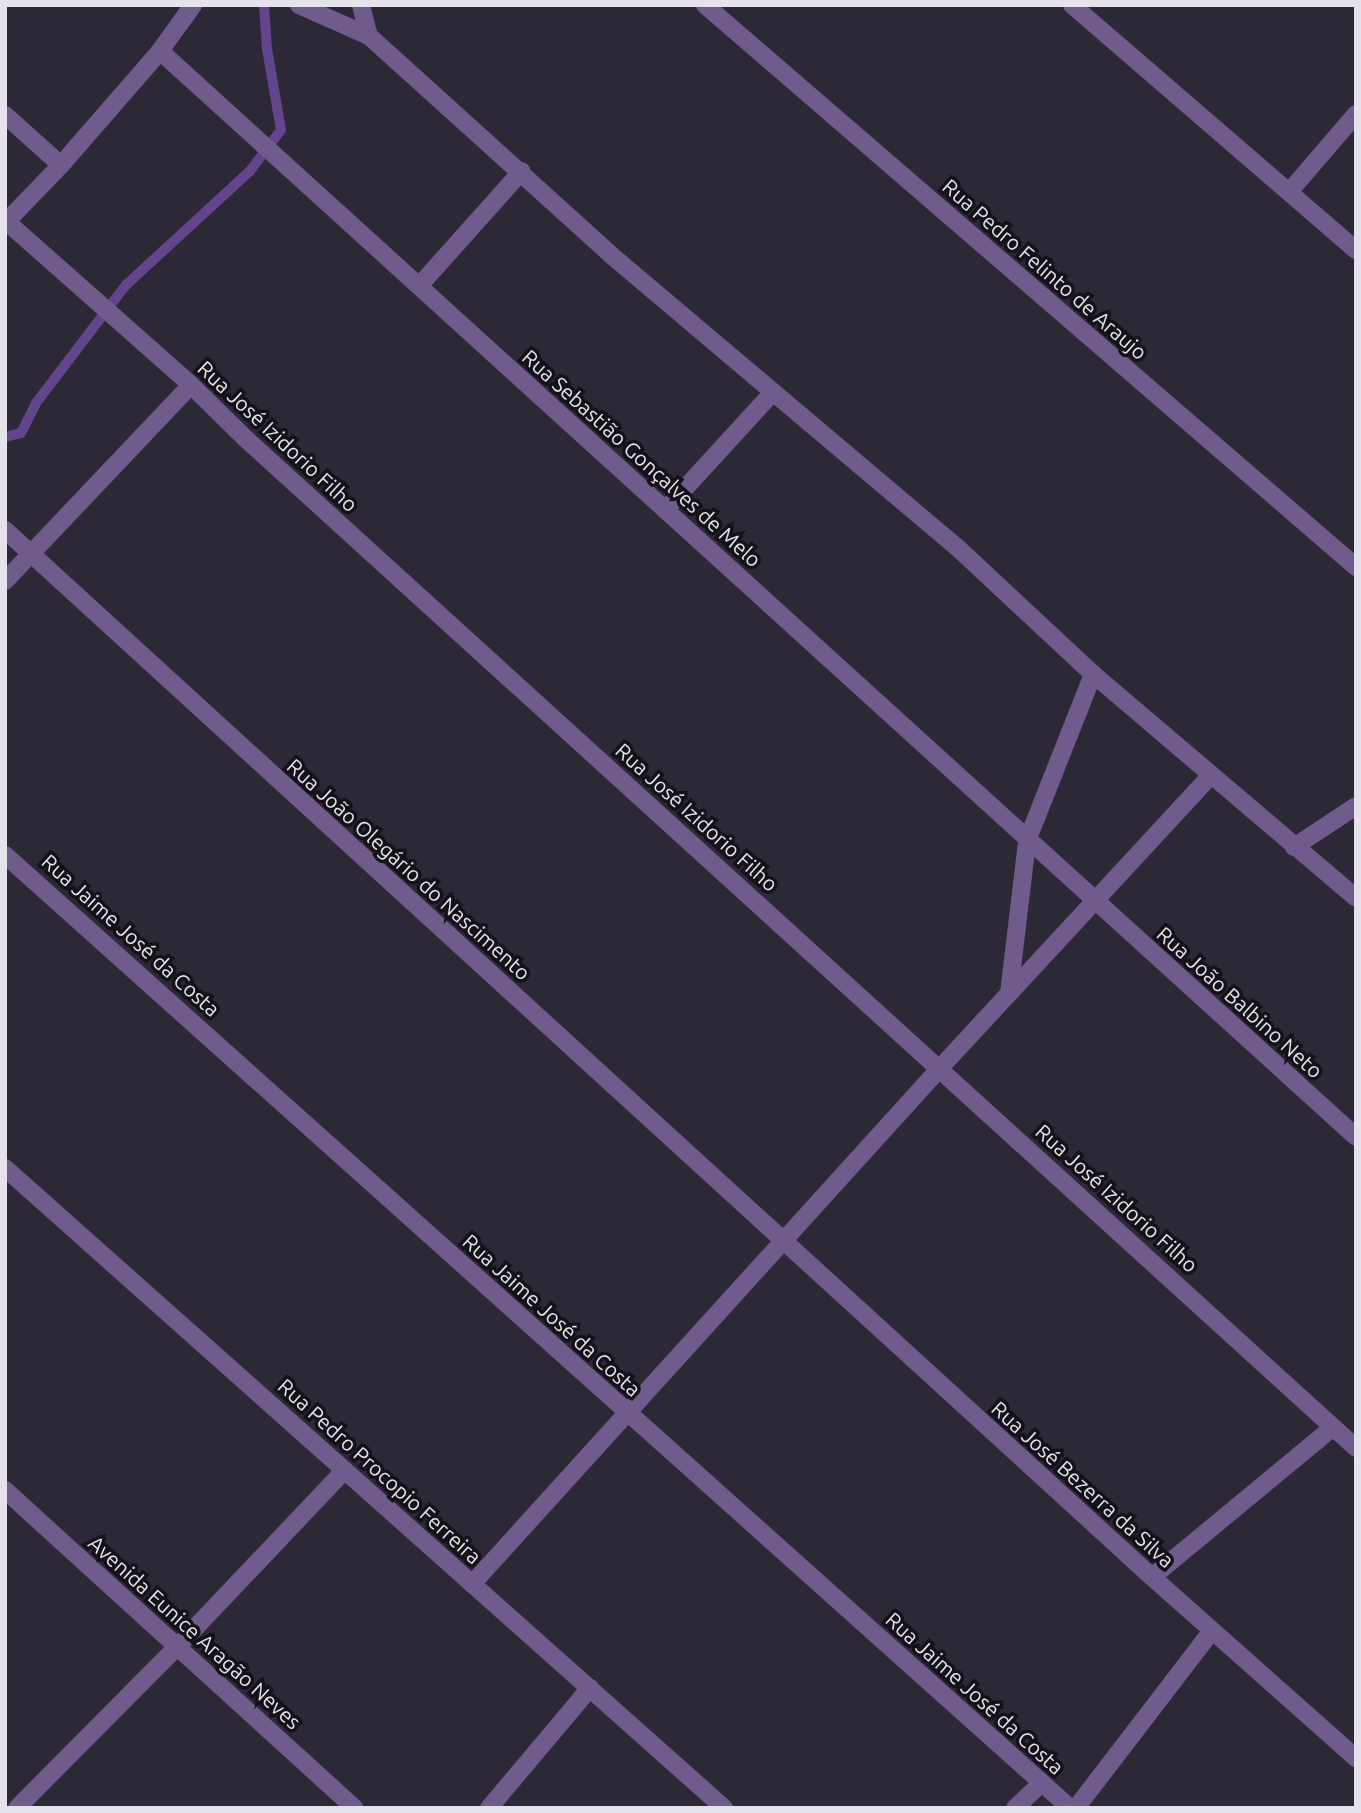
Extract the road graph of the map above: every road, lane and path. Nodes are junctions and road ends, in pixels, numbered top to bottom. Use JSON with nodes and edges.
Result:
{"nodes":[{"id":1,"x":193,"y":5,"type":"edge"},
{"id":2,"x":299,"y":5,"type":"edge"},
{"id":3,"x":361,"y":5,"type":"edge"},
{"id":4,"x":705,"y":5,"type":"edge"},
{"id":5,"x":1072,"y":5,"type":"edge"},
{"id":6,"x":369,"y":36,"type":"junction"},
{"id":7,"x":160,"y":51,"type":"junction"},
{"id":8,"x":1356,"y":114,"type":"edge"},
{"id":9,"x":5,"y":115,"type":"edge"},
{"id":10,"x":61,"y":165,"type":"junction"},
{"id":11,"x":522,"y":171,"type":"junction"},
{"id":12,"x":1289,"y":192,"type":"junction"},
{"id":13,"x":6,"y":222,"type":"edge"},
{"id":14,"x":1356,"y":250,"type":"edge"},
{"id":15,"x":419,"y":286,"type":"junction"},
{"id":16,"x":191,"y":385,"type":"junction"},
{"id":17,"x":774,"y":392,"type":"junction"},
{"id":18,"x":666,"y":510,"type":"junction"},
{"id":19,"x":5,"y":530,"type":"edge"},
{"id":20,"x":32,"y":554,"type":"junction"},
{"id":21,"x":1352,"y":556,"type":"edge"},
{"id":22,"x":5,"y":581,"type":"edge"},
{"id":23,"x":1093,"y":674,"type":"junction"},
{"id":24,"x":1210,"y":776,"type":"junction"},
{"id":25,"x":1356,"y":806,"type":"edge"},
{"id":26,"x":1027,"y":841,"type":"junction"},
{"id":27,"x":1294,"y":847,"type":"junction"},
{"id":28,"x":5,"y":855,"type":"edge"},
{"id":29,"x":1356,"y":898,"type":"edge"},
{"id":30,"x":1093,"y":901,"type":"junction"},
{"id":31,"x":1009,"y":993,"type":"junction"},
{"id":32,"x":940,"y":1068,"type":"junction"},
{"id":33,"x":1356,"y":1137,"type":"edge"},
{"id":34,"x":5,"y":1168,"type":"edge"},
{"id":35,"x":783,"y":1242,"type":"junction"},
{"id":36,"x":626,"y":1413,"type":"junction"},
{"id":37,"x":1333,"y":1427,"type":"junction"},
{"id":38,"x":1356,"y":1448,"type":"edge"},
{"id":39,"x":345,"y":1470,"type":"junction"},
{"id":40,"x":5,"y":1490,"type":"edge"},
{"id":41,"x":1152,"y":1577,"type":"junction"},
{"id":42,"x":472,"y":1584,"type":"junction"},
{"id":43,"x":1212,"y":1631,"type":"junction"},
{"id":44,"x":176,"y":1648,"type":"junction"},
{"id":45,"x":590,"y":1688,"type":"junction"},
{"id":46,"x":1356,"y":1758,"type":"edge"},
{"id":47,"x":1042,"y":1783,"type":"junction"},
{"id":48,"x":17,"y":1808,"type":"edge"},
{"id":49,"x":354,"y":1808,"type":"edge"},
{"id":50,"x":489,"y":1808,"type":"edge"},
{"id":51,"x":724,"y":1808,"type":"edge"},
{"id":52,"x":1015,"y":1808,"type":"edge"},
{"id":53,"x":1070,"y":1808,"type":"edge"},
{"id":54,"x":1076,"y":1808,"type":"edge"}],
"edges":[{"from":1,"to":7,"type":"street"},
{"from":2,"to":6,"type":"street"},
{"from":3,"to":6,"type":"street"},
{"from":4,"to":21,"type":"street","name":"Rua Pedro Felinto de Araujo"},
{"from":5,"to":12,"type":"street"},
{"from":6,"to":11,"type":"street"},
{"from":7,"to":10,"type":"street"},
{"from":7,"to":15,"type":"street","name":"Rua Sebastião Gonçalves de Melo"},
{"from":8,"to":12,"type":"street"},
{"from":9,"to":10,"type":"street"},
{"from":10,"to":13,"type":"street"},
{"from":11,"to":15,"type":"street"},
{"from":11,"to":17,"type":"street"},
{"from":12,"to":14,"type":"street"},
{"from":13,"to":16,"type":"street","name":"Rua José Izidorio Filho"},
{"from":15,"to":18,"type":"street","name":"Rua Sebastião Gonçalves de Melo"},
{"from":16,"to":20,"type":"street"},
{"from":16,"to":32,"type":"street","name":"Rua José Izidorio Filho"},
{"from":17,"to":18,"type":"street"},
{"from":17,"to":23,"type":"street"},
{"from":18,"to":26,"type":"street","name":"Rua Sebastião Gonçalves de Melo"},
{"from":19,"to":20,"type":"street","name":"Rua João Olegário do Nascimento"},
{"from":20,"to":22,"type":"street"},
{"from":20,"to":35,"type":"street","name":"Rua João Olegário do Nascimento"},
{"from":23,"to":24,"type":"street"},
{"from":23,"to":26,"type":"street"},
{"from":24,"to":27,"type":"street"},
{"from":24,"to":30,"type":"street"},
{"from":25,"to":27,"type":"street"},
{"from":26,"to":30,"type":"street","name":"Rua Sebastião Gonçalves de Melo"},
{"from":26,"to":31,"type":"street"},
{"from":27,"to":29,"type":"street"},
{"from":28,"to":36,"type":"street","name":"Rua Jaime José da Costa"},
{"from":30,"to":31,"type":"street"},
{"from":30,"to":33,"type":"street","name":"Rua João Balbino Neto"},
{"from":31,"to":32,"type":"street"},
{"from":32,"to":35,"type":"street"},
{"from":32,"to":37,"type":"street","name":"Rua José Izidorio Filho"},
{"from":34,"to":39,"type":"street","name":"Rua Pedro Procopio Ferreira"},
{"from":35,"to":36,"type":"street"},
{"from":35,"to":41,"type":"street","name":"Rua José Bezerra da Silva"},
{"from":36,"to":42,"type":"street"},
{"from":36,"to":47,"type":"street","name":"Rua Jaime José da Costa"},
{"from":37,"to":38,"type":"street","name":"Rua José Izidorio Filho"},
{"from":37,"to":41,"type":"street"},
{"from":39,"to":42,"type":"street","name":"Rua Pedro Procopio Ferreira"},
{"from":39,"to":44,"type":"street"},
{"from":40,"to":44,"type":"street","name":"Avenida Eunice Aragão Neves"},
{"from":41,"to":43,"type":"street","name":"Rua José Bezerra da Silva"},
{"from":42,"to":45,"type":"street","name":"Rua Pedro Procopio Ferreira"},
{"from":43,"to":46,"type":"street","name":"Rua José Bezerra da Silva"},
{"from":43,"to":54,"type":"street"},
{"from":44,"to":48,"type":"street"},
{"from":44,"to":49,"type":"street","name":"Avenida Eunice Aragão Neves"},
{"from":45,"to":50,"type":"street"},
{"from":45,"to":51,"type":"street","name":"Rua Pedro Procopio Ferreira"},
{"from":47,"to":52,"type":"street"},
{"from":47,"to":53,"type":"street","name":"Rua Jaime José da Costa"}]}
